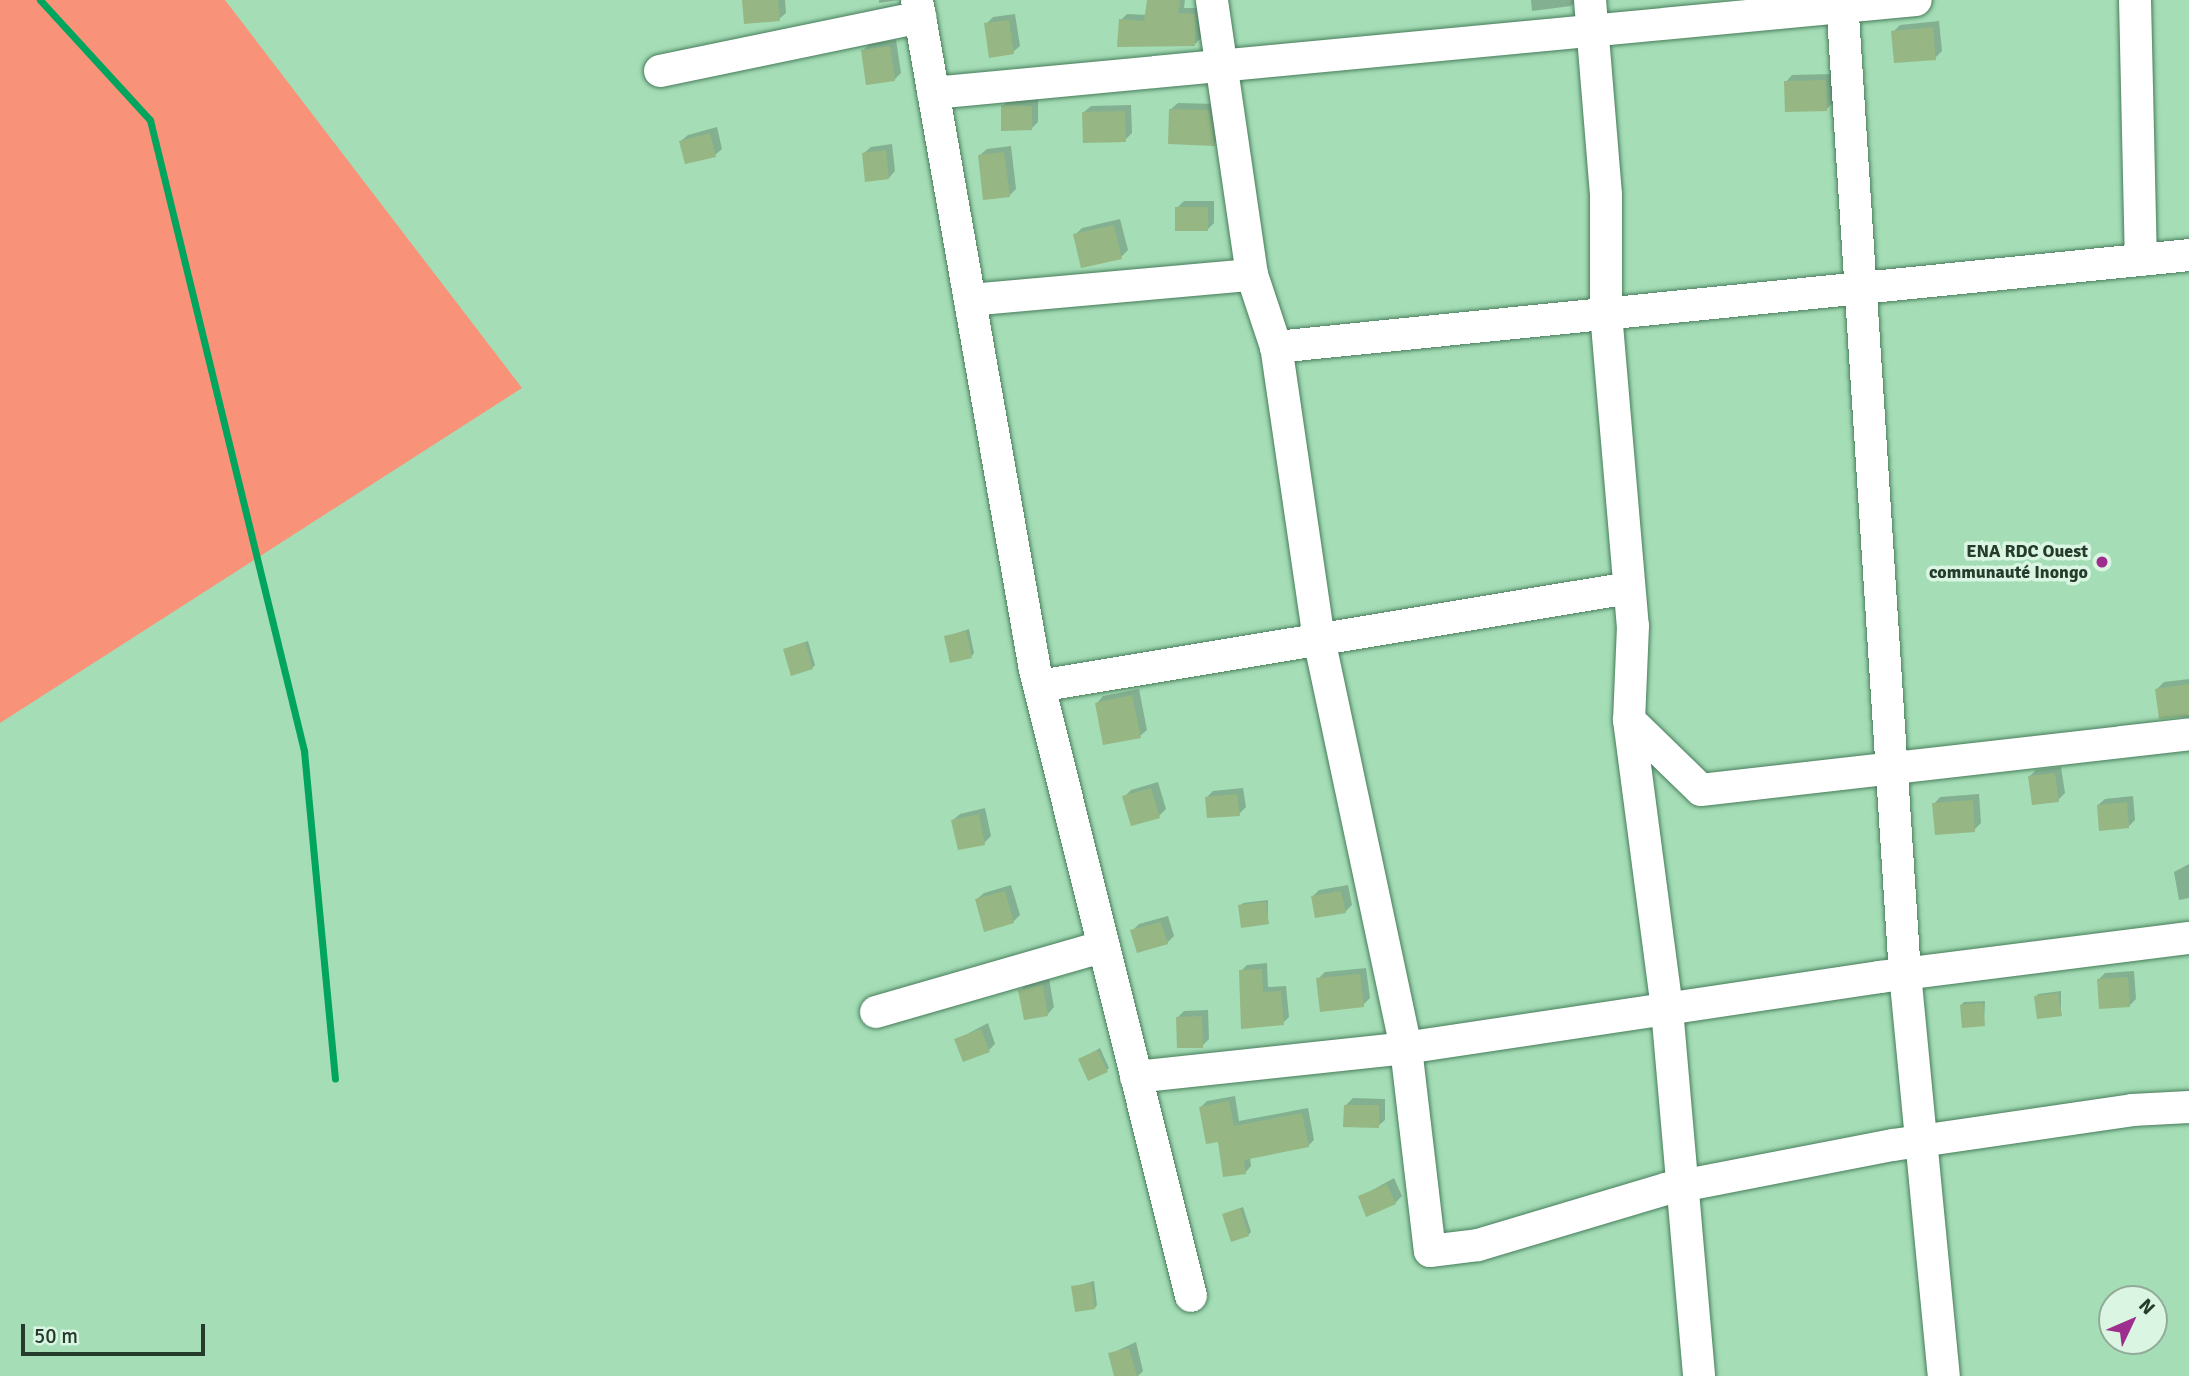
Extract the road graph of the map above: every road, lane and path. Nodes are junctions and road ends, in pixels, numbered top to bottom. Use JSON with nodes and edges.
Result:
{"nodes":[{"id":1,"x":1212,"y":0,"type":"edge"},
{"id":2,"x":1916,"y":0,"type":"edge"},
{"id":3,"x":2135,"y":0,"type":"edge"},
{"id":4,"x":1843,"y":3,"type":"edge"},
{"id":5,"x":919,"y":9,"type":"edge"},
{"id":6,"x":1592,"y":15,"type":"edge"},
{"id":7,"x":1225,"y":66,"type":"junction"},
{"id":8,"x":660,"y":71,"type":"dead end"},
{"id":9,"x":933,"y":93,"type":"junction"},
{"id":10,"x":2189,"y":256,"type":"edge"},
{"id":11,"x":2141,"y":260,"type":"junction"},
{"id":12,"x":1252,"y":275,"type":"junction"},
{"id":13,"x":1859,"y":288,"type":"junction"},
{"id":14,"x":970,"y":300,"type":"junction"},
{"id":15,"x":1606,"y":313,"type":"junction"},
{"id":16,"x":1276,"y":347,"type":"junction"},
{"id":17,"x":1629,"y":588,"type":"junction"},
{"id":18,"x":1319,"y":639,"type":"junction"},
{"id":19,"x":1039,"y":686,"type":"junction"},
{"id":20,"x":1629,"y":720,"type":"junction"},
{"id":21,"x":2189,"y":734,"type":"edge"},
{"id":22,"x":1894,"y":768,"type":"junction"},
{"id":23,"x":2189,"y":938,"type":"edge"},
{"id":24,"x":1104,"y":946,"type":"junction"},
{"id":25,"x":1905,"y":973,"type":"junction"},
{"id":26,"x":1667,"y":1009,"type":"junction"},
{"id":27,"x":876,"y":1012,"type":"dead end"},
{"id":28,"x":1406,"y":1048,"type":"junction"},
{"id":29,"x":1136,"y":1077,"type":"junction"},
{"id":30,"x":2189,"y":1107,"type":"edge"},
{"id":31,"x":1918,"y":1141,"type":"junction"},
{"id":32,"x":1680,"y":1186,"type":"junction"},
{"id":33,"x":1191,"y":1296,"type":"dead end"},
{"id":34,"x":1699,"y":1376,"type":"edge"},
{"id":35,"x":1944,"y":1376,"type":"edge"}],
"edges":[{"from":1,"to":7,"type":"street"},
{"from":2,"to":4,"type":"street"},
{"from":3,"to":11,"type":"street"},
{"from":4,"to":6,"type":"street"},
{"from":4,"to":13,"type":"street"},
{"from":5,"to":8,"type":"street"},
{"from":5,"to":9,"type":"street"},
{"from":6,"to":7,"type":"street"},
{"from":6,"to":15,"type":"street"},
{"from":7,"to":9,"type":"street"},
{"from":7,"to":12,"type":"street"},
{"from":9,"to":14,"type":"street"},
{"from":10,"to":11,"type":"street"},
{"from":11,"to":13,"type":"street"},
{"from":12,"to":14,"type":"street"},
{"from":12,"to":16,"type":"street"},
{"from":13,"to":15,"type":"street"},
{"from":13,"to":22,"type":"street"},
{"from":14,"to":19,"type":"street"},
{"from":15,"to":16,"type":"street"},
{"from":15,"to":17,"type":"street"},
{"from":16,"to":18,"type":"street"},
{"from":17,"to":18,"type":"street"},
{"from":17,"to":20,"type":"street"},
{"from":18,"to":19,"type":"street"},
{"from":18,"to":28,"type":"street"},
{"from":19,"to":24,"type":"street"},
{"from":20,"to":22,"type":"street"},
{"from":20,"to":26,"type":"street"},
{"from":21,"to":22,"type":"street"},
{"from":22,"to":25,"type":"street"},
{"from":23,"to":25,"type":"street"},
{"from":24,"to":27,"type":"street"},
{"from":24,"to":29,"type":"street"},
{"from":25,"to":26,"type":"street"},
{"from":25,"to":31,"type":"street"},
{"from":26,"to":28,"type":"street"},
{"from":26,"to":32,"type":"street"},
{"from":28,"to":29,"type":"street"},
{"from":28,"to":32,"type":"street"},
{"from":29,"to":33,"type":"street"},
{"from":30,"to":31,"type":"street"},
{"from":31,"to":32,"type":"street"},
{"from":31,"to":35,"type":"street"},
{"from":32,"to":34,"type":"street"}]}
